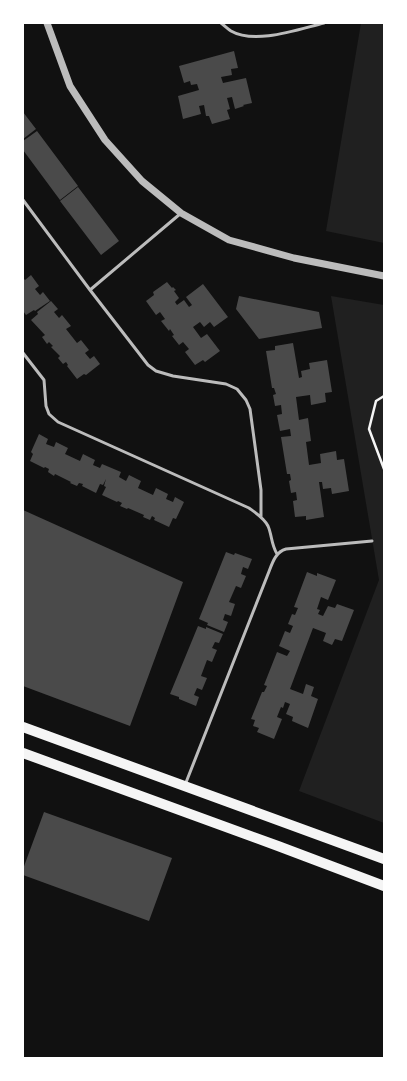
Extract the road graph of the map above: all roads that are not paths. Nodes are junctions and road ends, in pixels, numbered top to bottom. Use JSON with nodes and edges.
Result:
{"nodes":[{"id":1,"x":47,"y":23,"type":"edge"},
{"id":2,"x":221,"y":23,"type":"edge"},
{"id":3,"x":324,"y":23,"type":"edge"},
{"id":4,"x":23,"y":200,"type":"edge"},
{"id":5,"x":181,"y":213,"type":"junction"},
{"id":6,"x":384,"y":276,"type":"edge"},
{"id":7,"x":90,"y":290,"type":"junction"},
{"id":8,"x":23,"y":353,"type":"edge"},
{"id":9,"x":261,"y":517,"type":"junction"},
{"id":10,"x":372,"y":541,"type":"dead end"},
{"id":11,"x":277,"y":554,"type":"junction"},
{"id":12,"x":23,"y":727,"type":"edge"},
{"id":13,"x":23,"y":753,"type":"edge"},
{"id":14,"x":185,"y":786,"type":"junction"},
{"id":15,"x":384,"y":860,"type":"edge"},
{"id":16,"x":384,"y":886,"type":"edge"}],
"edges":[{"from":1,"to":5,"type":"street"},
{"from":2,"to":3,"type":"lane"},
{"from":4,"to":7,"type":"lane"},
{"from":5,"to":6,"type":"street"},
{"from":5,"to":7,"type":"lane"},
{"from":7,"to":9,"type":"lane"},
{"from":8,"to":9,"type":"lane"},
{"from":9,"to":11,"type":"lane"},
{"from":10,"to":11,"type":"lane"},
{"from":11,"to":14,"type":"lane"},
{"from":12,"to":14,"type":"main road"},
{"from":13,"to":16,"type":"main road"},
{"from":14,"to":15,"type":"main road"}]}
